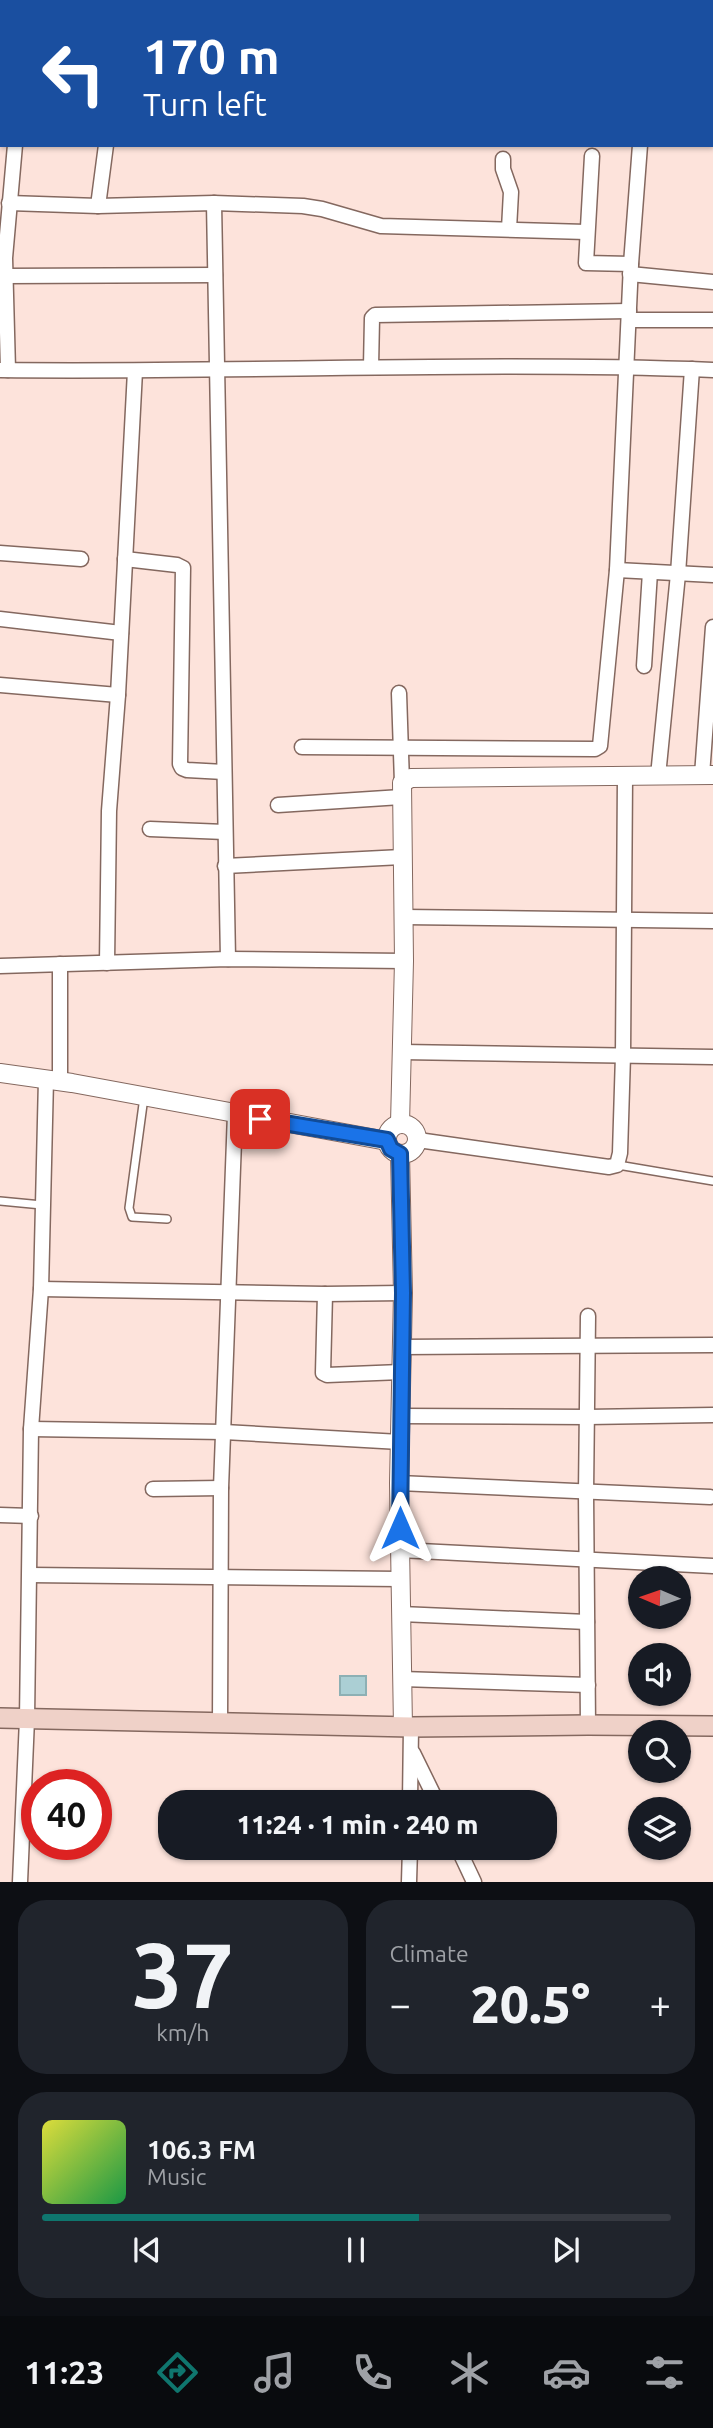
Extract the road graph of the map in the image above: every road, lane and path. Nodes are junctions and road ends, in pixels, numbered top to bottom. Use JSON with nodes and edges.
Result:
{"nodes":[{"id":1,"x":15,"y":147,"type":"edge"},
{"id":2,"x":106,"y":147,"type":"edge"},
{"id":3,"x":640,"y":147,"type":"edge"},
{"id":4,"x":592,"y":156,"type":"dead end"},
{"id":5,"x":503,"y":159,"type":"dead end"},
{"id":6,"x":214,"y":203,"type":"junction"},
{"id":7,"x":9,"y":204,"type":"junction"},
{"id":8,"x":98,"y":206,"type":"junction"},
{"id":9,"x":509,"y":229,"type":"junction"},
{"id":10,"x":586,"y":232,"type":"junction"},
{"id":11,"x":631,"y":269,"type":"junction"},
{"id":12,"x":215,"y":275,"type":"junction"},
{"id":13,"x":6,"y":276,"type":"junction"},
{"id":14,"x":713,"y":282,"type":"edge"},
{"id":15,"x":629,"y":316,"type":"junction"},
{"id":16,"x":713,"y":320,"type":"edge"},
{"id":17,"x":371,"y":367,"type":"junction"},
{"id":18,"x":218,"y":368,"type":"junction"},
{"id":19,"x":627,"y":368,"type":"junction"},
{"id":20,"x":692,"y":369,"type":"junction"},
{"id":21,"x":4,"y":370,"type":"edge"},
{"id":22,"x":713,"y":370,"type":"edge"},
{"id":23,"x":135,"y":371,"type":"junction"},
{"id":24,"x":0,"y":553,"type":"edge"},
{"id":25,"x":81,"y":559,"type":"dead end"},
{"id":26,"x":125,"y":559,"type":"junction"},
{"id":27,"x":617,"y":569,"type":"junction"},
{"id":28,"x":650,"y":572,"type":"junction"},
{"id":29,"x":678,"y":574,"type":"junction"},
{"id":30,"x":713,"y":575,"type":"edge"},
{"id":31,"x":0,"y":619,"type":"edge"},
{"id":32,"x":713,"y":627,"type":"edge"},
{"id":33,"x":121,"y":633,"type":"junction"},
{"id":34,"x":644,"y":666,"type":"dead end"},
{"id":35,"x":0,"y":685,"type":"edge"},
{"id":36,"x":399,"y":693,"type":"dead end"},
{"id":37,"x":118,"y":695,"type":"junction"},
{"id":38,"x":302,"y":747,"type":"dead end"},
{"id":39,"x":400,"y":747,"type":"junction"},
{"id":40,"x":224,"y":772,"type":"junction"},
{"id":41,"x":707,"y":775,"type":"edge"},
{"id":42,"x":658,"y":776,"type":"junction"},
{"id":43,"x":625,"y":778,"type":"junction"},
{"id":44,"x":401,"y":790,"type":"junction"},
{"id":45,"x":278,"y":805,"type":"dead end"},
{"id":46,"x":150,"y":830,"type":"dead end"},
{"id":47,"x":225,"y":832,"type":"junction"},
{"id":48,"x":402,"y":857,"type":"junction"},
{"id":49,"x":225,"y":866,"type":"junction"},
{"id":50,"x":404,"y":917,"type":"junction"},
{"id":51,"x":624,"y":919,"type":"junction"},
{"id":52,"x":713,"y":921,"type":"edge"},
{"id":53,"x":228,"y":959,"type":"junction"},
{"id":54,"x":404,"y":961,"type":"junction"},
{"id":55,"x":107,"y":963,"type":"junction"},
{"id":56,"x":60,"y":964,"type":"junction"},
{"id":57,"x":0,"y":966,"type":"edge"},
{"id":58,"x":401,"y":1052,"type":"junction"},
{"id":59,"x":623,"y":1055,"type":"junction"},
{"id":60,"x":713,"y":1057,"type":"edge"},
{"id":61,"x":0,"y":1073,"type":"edge"},
{"id":62,"x":53,"y":1080,"type":"junction"},
{"id":63,"x":144,"y":1097,"type":"junction"},
{"id":64,"x":235,"y":1114,"type":"junction"},
{"id":65,"x":400,"y":1124,"type":"junction"},
{"id":66,"x":387,"y":1140,"type":"junction"},
{"id":67,"x":418,"y":1140,"type":"junction"},
{"id":68,"x":400,"y":1154,"type":"junction"},
{"id":69,"x":617,"y":1165,"type":"junction"},
{"id":70,"x":713,"y":1181,"type":"edge"},
{"id":71,"x":0,"y":1201,"type":"edge"},
{"id":72,"x":43,"y":1206,"type":"junction"},
{"id":73,"x":167,"y":1219,"type":"dead end"},
{"id":74,"x":41,"y":1289,"type":"junction"},
{"id":75,"x":230,"y":1293,"type":"junction"},
{"id":76,"x":403,"y":1293,"type":"junction"},
{"id":77,"x":326,"y":1294,"type":"junction"},
{"id":78,"x":588,"y":1316,"type":"dead end"},
{"id":79,"x":713,"y":1345,"type":"edge"},
{"id":80,"x":587,"y":1346,"type":"junction"},
{"id":81,"x":401,"y":1347,"type":"junction"},
{"id":82,"x":401,"y":1372,"type":"junction"},
{"id":83,"x":713,"y":1415,"type":"edge"},
{"id":84,"x":401,"y":1416,"type":"junction"},
{"id":85,"x":587,"y":1417,"type":"junction"},
{"id":86,"x":32,"y":1429,"type":"junction"},
{"id":87,"x":224,"y":1432,"type":"junction"},
{"id":88,"x":400,"y":1442,"type":"junction"},
{"id":89,"x":400,"y":1483,"type":"junction"},
{"id":90,"x":153,"y":1489,"type":"dead end"},
{"id":91,"x":221,"y":1489,"type":"junction"},
{"id":92,"x":586,"y":1493,"type":"junction"},
{"id":93,"x":710,"y":1497,"type":"dead end"},
{"id":94,"x":0,"y":1516,"type":"edge"},
{"id":95,"x":31,"y":1516,"type":"junction"},
{"id":96,"x":400,"y":1550,"type":"junction"},
{"id":97,"x":587,"y":1558,"type":"junction"},
{"id":98,"x":713,"y":1566,"type":"edge"},
{"id":99,"x":30,"y":1575,"type":"junction"},
{"id":100,"x":221,"y":1576,"type":"junction"},
{"id":101,"x":400,"y":1579,"type":"junction"},
{"id":102,"x":401,"y":1614,"type":"junction"},
{"id":103,"x":587,"y":1622,"type":"junction"},
{"id":104,"x":402,"y":1679,"type":"junction"},
{"id":105,"x":588,"y":1685,"type":"junction"},
{"id":106,"x":0,"y":1718,"type":"edge"},
{"id":107,"x":27,"y":1719,"type":"junction"},
{"id":108,"x":220,"y":1724,"type":"junction"},
{"id":109,"x":588,"y":1725,"type":"junction"},
{"id":110,"x":713,"y":1726,"type":"edge"},
{"id":111,"x":407,"y":1727,"type":"junction"},
{"id":112,"x":411,"y":1748,"type":"junction"},
{"id":113,"x":410,"y":1790,"type":"edge"},
{"id":114,"x":431,"y":1790,"type":"edge"},
{"id":115,"x":410,"y":1860,"type":"edge"},
{"id":116,"x":464,"y":1860,"type":"edge"},
{"id":117,"x":20,"y":1882,"type":"edge"},
{"id":118,"x":409,"y":1882,"type":"edge"},
{"id":119,"x":474,"y":1882,"type":"edge"}],
"edges":[{"from":1,"to":7,"type":"street"},
{"from":2,"to":8,"type":"street"},
{"from":3,"to":11,"type":"street"},
{"from":4,"to":10,"type":"street"},
{"from":5,"to":9,"type":"street"},
{"from":6,"to":8,"type":"street"},
{"from":6,"to":9,"type":"street"},
{"from":6,"to":12,"type":"street"},
{"from":7,"to":8,"type":"street"},
{"from":7,"to":13,"type":"street"},
{"from":9,"to":10,"type":"street"},
{"from":10,"to":11,"type":"street"},
{"from":11,"to":14,"type":"street"},
{"from":11,"to":15,"type":"street"},
{"from":12,"to":13,"type":"street"},
{"from":12,"to":18,"type":"street"},
{"from":13,"to":21,"type":"street"},
{"from":15,"to":16,"type":"street"},
{"from":15,"to":17,"type":"street"},
{"from":15,"to":19,"type":"street"},
{"from":17,"to":18,"type":"street"},
{"from":17,"to":19,"type":"street"},
{"from":18,"to":23,"type":"street"},
{"from":18,"to":40,"type":"street"},
{"from":19,"to":20,"type":"street"},
{"from":19,"to":27,"type":"street"},
{"from":20,"to":22,"type":"street"},
{"from":20,"to":29,"type":"street"},
{"from":21,"to":23,"type":"street"},
{"from":23,"to":26,"type":"street"},
{"from":24,"to":25,"type":"street"},
{"from":26,"to":33,"type":"street"},
{"from":26,"to":40,"type":"street"},
{"from":27,"to":28,"type":"street"},
{"from":27,"to":39,"type":"street"},
{"from":28,"to":29,"type":"street"},
{"from":28,"to":34,"type":"street"},
{"from":29,"to":30,"type":"street"},
{"from":29,"to":42,"type":"street"},
{"from":31,"to":33,"type":"street"},
{"from":32,"to":41,"type":"street"},
{"from":33,"to":37,"type":"street"},
{"from":35,"to":37,"type":"street"},
{"from":36,"to":39,"type":"street"},
{"from":37,"to":55,"type":"street"},
{"from":38,"to":39,"type":"street"},
{"from":39,"to":44,"type":"street"},
{"from":40,"to":47,"type":"street"},
{"from":41,"to":42,"type":"street"},
{"from":42,"to":43,"type":"street"},
{"from":43,"to":44,"type":"street"},
{"from":43,"to":51,"type":"street"},
{"from":44,"to":45,"type":"street"},
{"from":44,"to":48,"type":"street"},
{"from":46,"to":47,"type":"street"},
{"from":47,"to":49,"type":"street"},
{"from":48,"to":49,"type":"street"},
{"from":48,"to":50,"type":"street"},
{"from":49,"to":53,"type":"street"},
{"from":50,"to":51,"type":"street"},
{"from":50,"to":54,"type":"street"},
{"from":51,"to":52,"type":"street"},
{"from":51,"to":59,"type":"street"},
{"from":53,"to":54,"type":"street"},
{"from":53,"to":55,"type":"street"},
{"from":54,"to":58,"type":"street"},
{"from":55,"to":56,"type":"street"},
{"from":56,"to":57,"type":"street"},
{"from":56,"to":62,"type":"street"},
{"from":58,"to":59,"type":"street"},
{"from":58,"to":65,"type":"street"},
{"from":59,"to":60,"type":"street"},
{"from":59,"to":69,"type":"street"},
{"from":61,"to":62,"type":"street"},
{"from":62,"to":63,"type":"street"},
{"from":62,"to":72,"type":"street"},
{"from":63,"to":64,"type":"street"},
{"from":63,"to":73,"type":"lane"},
{"from":64,"to":66,"type":"street"},
{"from":64,"to":75,"type":"street"},
{"from":65,"to":66,"type":"street"},
{"from":65,"to":67,"type":"street"},
{"from":66,"to":68,"type":"street"},
{"from":67,"to":68,"type":"street"},
{"from":67,"to":69,"type":"street"},
{"from":68,"to":76,"type":"street"},
{"from":69,"to":70,"type":"lane"},
{"from":71,"to":72,"type":"lane"},
{"from":72,"to":74,"type":"street"},
{"from":74,"to":75,"type":"street"},
{"from":74,"to":86,"type":"street"},
{"from":75,"to":77,"type":"street"},
{"from":75,"to":87,"type":"street"},
{"from":76,"to":77,"type":"street"},
{"from":76,"to":81,"type":"street"},
{"from":77,"to":82,"type":"street"},
{"from":78,"to":80,"type":"street"},
{"from":79,"to":80,"type":"street"},
{"from":80,"to":81,"type":"street"},
{"from":80,"to":85,"type":"street"},
{"from":81,"to":82,"type":"street"},
{"from":82,"to":84,"type":"street"},
{"from":83,"to":85,"type":"street"},
{"from":84,"to":85,"type":"street"},
{"from":84,"to":88,"type":"street"},
{"from":85,"to":92,"type":"street"},
{"from":86,"to":87,"type":"street"},
{"from":86,"to":95,"type":"street"},
{"from":87,"to":88,"type":"street"},
{"from":87,"to":91,"type":"street"},
{"from":88,"to":89,"type":"street"},
{"from":89,"to":92,"type":"street"},
{"from":89,"to":96,"type":"street"},
{"from":90,"to":91,"type":"street"},
{"from":91,"to":100,"type":"street"},
{"from":92,"to":93,"type":"street"},
{"from":92,"to":97,"type":"street"},
{"from":94,"to":95,"type":"street"},
{"from":95,"to":99,"type":"street"},
{"from":96,"to":97,"type":"street"},
{"from":96,"to":101,"type":"street"},
{"from":97,"to":98,"type":"street"},
{"from":97,"to":103,"type":"street"},
{"from":99,"to":100,"type":"street"},
{"from":99,"to":107,"type":"street"},
{"from":100,"to":101,"type":"street"},
{"from":100,"to":108,"type":"street"},
{"from":101,"to":102,"type":"street"},
{"from":102,"to":103,"type":"street"},
{"from":102,"to":104,"type":"street"},
{"from":103,"to":105,"type":"street"},
{"from":104,"to":105,"type":"street"},
{"from":104,"to":111,"type":"street"},
{"from":105,"to":109,"type":"street"},
{"from":106,"to":107,"type":"main road"},
{"from":107,"to":108,"type":"main road"},
{"from":107,"to":117,"type":"street"},
{"from":108,"to":111,"type":"main road"},
{"from":109,"to":110,"type":"main road"},
{"from":109,"to":111,"type":"main road"},
{"from":111,"to":112,"type":"street"},
{"from":112,"to":113,"type":"street"},
{"from":112,"to":114,"type":"street"},
{"from":115,"to":118,"type":"street"},
{"from":116,"to":119,"type":"street"}]}
